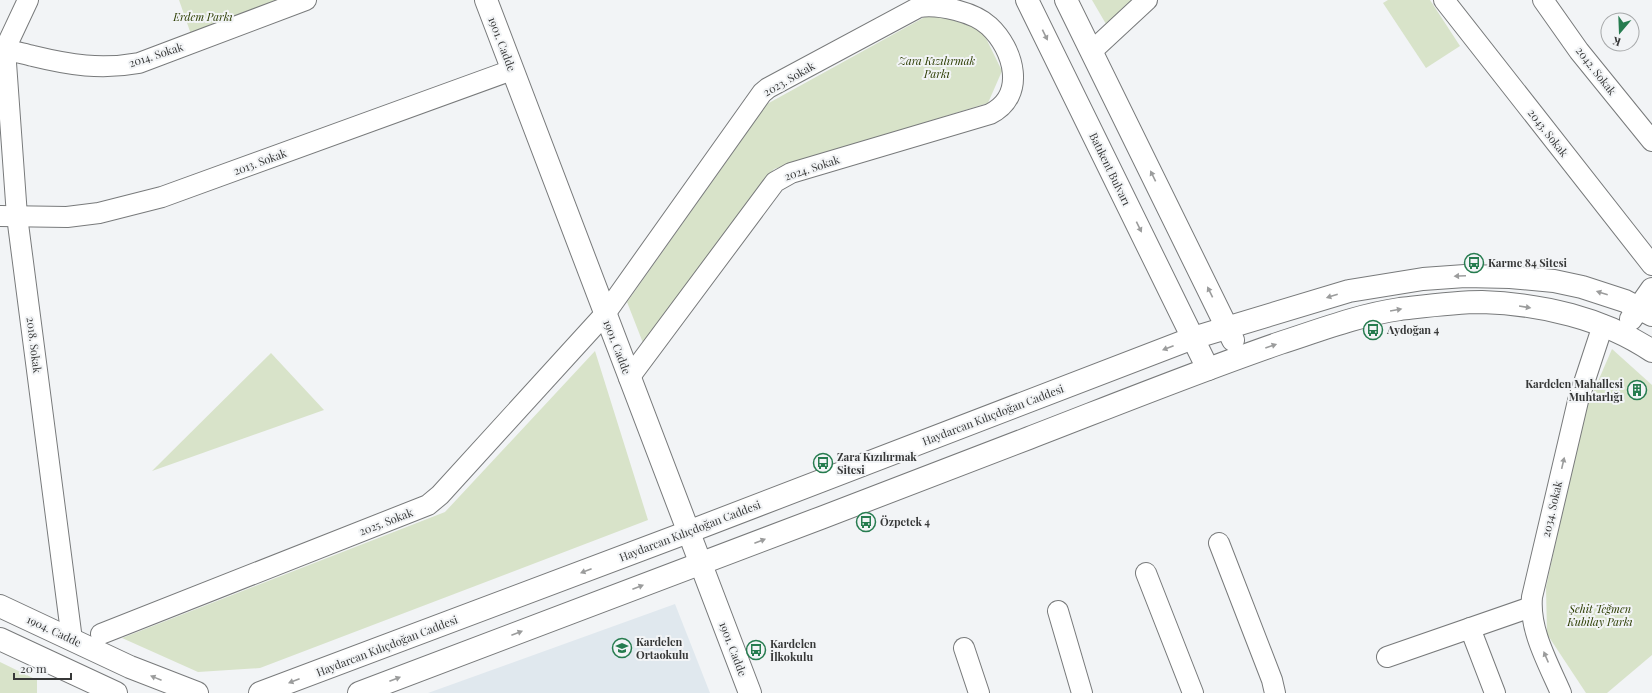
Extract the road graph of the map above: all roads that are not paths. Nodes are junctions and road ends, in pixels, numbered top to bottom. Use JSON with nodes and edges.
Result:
{"nodes":[{"id":1,"x":28,"y":0,"type":"edge"},
{"id":2,"x":306,"y":0,"type":"edge"},
{"id":3,"x":486,"y":0,"type":"edge"},
{"id":4,"x":1027,"y":0,"type":"edge"},
{"id":5,"x":1066,"y":0,"type":"edge"},
{"id":6,"x":1147,"y":0,"type":"edge"},
{"id":7,"x":1444,"y":0,"type":"edge"},
{"id":8,"x":1543,"y":0,"type":"edge"},
{"id":9,"x":2,"y":48,"type":"edge"},
{"id":10,"x":1008,"y":51,"type":"joint"},
{"id":11,"x":1092,"y":51,"type":"junction"},
{"id":12,"x":1060,"y":66,"type":"junction"},
{"id":13,"x":512,"y":70,"type":"junction"},
{"id":14,"x":1652,"y":141,"type":"edge"},
{"id":15,"x":9,"y":216,"type":"edge"},
{"id":16,"x":1652,"y":265,"type":"edge"},
{"id":17,"x":1652,"y":289,"type":"edge"},
{"id":18,"x":1645,"y":311,"type":"edge"},
{"id":19,"x":605,"y":314,"type":"junction"},
{"id":20,"x":1603,"y":325,"type":"junction"},
{"id":21,"x":1228,"y":327,"type":"junction"},
{"id":22,"x":1622,"y":333,"type":"junction"},
{"id":23,"x":1193,"y":338,"type":"junction"},
{"id":24,"x":1652,"y":351,"type":"edge"},
{"id":25,"x":1240,"y":357,"type":"junction"},
{"id":26,"x":1208,"y":369,"type":"junction"},
{"id":27,"x":629,"y":378,"type":"junction"},
{"id":28,"x":688,"y":532,"type":"junction"},
{"id":29,"x":1220,"y":543,"type":"dead end"},
{"id":30,"x":700,"y":564,"type":"junction"},
{"id":31,"x":1146,"y":573,"type":"dead end"},
{"id":32,"x":0,"y":606,"type":"edge"},
{"id":33,"x":1531,"y":607,"type":"junction"},
{"id":34,"x":1058,"y":611,"type":"dead end"},
{"id":35,"x":1470,"y":628,"type":"junction"},
{"id":36,"x":101,"y":634,"type":"dead end"},
{"id":37,"x":0,"y":640,"type":"edge"},
{"id":38,"x":72,"y":640,"type":"junction"},
{"id":39,"x":964,"y":648,"type":"dead end"},
{"id":40,"x":1387,"y":657,"type":"dead end"},
{"id":41,"x":130,"y":667,"type":"junction"},
{"id":42,"x":186,"y":691,"type":"edge"},
{"id":43,"x":118,"y":693,"type":"edge"},
{"id":44,"x":260,"y":693,"type":"edge"},
{"id":45,"x":359,"y":693,"type":"edge"},
{"id":46,"x":750,"y":693,"type":"edge"},
{"id":47,"x":979,"y":693,"type":"edge"},
{"id":48,"x":1082,"y":693,"type":"edge"},
{"id":49,"x":1193,"y":693,"type":"edge"},
{"id":50,"x":1275,"y":693,"type":"edge"},
{"id":51,"x":1495,"y":693,"type":"edge"},
{"id":52,"x":1561,"y":693,"type":"edge"}],
"edges":[{"from":1,"to":9,"type":"street"},
{"from":2,"to":9,"type":"street","name":"2014. Sokak"},
{"from":3,"to":13,"type":"main road","name":"1901. Cadde"},
{"from":4,"to":12,"type":"main road","name":"Batıkent Bulvarı","one_way":true},
{"from":5,"to":11,"type":"main road"},
{"from":6,"to":11,"type":"street"},
{"from":7,"to":16,"type":"street","name":"2043. Sokak"},
{"from":8,"to":14,"type":"street","name":"2042. Sokak"},
{"from":9,"to":15,"type":"street","name":"2018. Sokak"},
{"from":10,"to":19,"type":"street","name":"2023. Sokak"},
{"from":10,"to":27,"type":"street","name":"2024. Sokak"},
{"from":11,"to":12,"type":"main road"},
{"from":21,"to":11,"type":"main road","one_way":true},
{"from":12,"to":23,"type":"main road","name":"Batıkent Bulvarı","one_way":true},
{"from":13,"to":15,"type":"street","name":"2013. Sokak"},
{"from":13,"to":19,"type":"main road","name":"1901. Cadde"},
{"from":15,"to":38,"type":"street","name":"2018. Sokak"},
{"from":17,"to":18,"type":"main road"},
{"from":18,"to":21,"type":"main road","name":"Haydarcan Kılıçdoğan Caddesi","one_way":true},
{"from":18,"to":22,"type":"main road"},
{"from":19,"to":27,"type":"main road","name":"1901. Cadde"},
{"from":19,"to":36,"type":"street","name":"2025. Sokak"},
{"from":20,"to":22,"type":"main road"},
{"from":25,"to":20,"type":"main road","one_way":true},
{"from":33,"to":20,"type":"street","name":"2034. Sokak","one_way":true},
{"from":21,"to":23,"type":"main road","name":"Haydarcan Kılıçdoğan Caddesi"},
{"from":21,"to":25,"type":"main road"},
{"from":22,"to":24,"type":"main road"},
{"from":23,"to":26,"type":"main road","name":"Batıkent Bulvarı"},
{"from":23,"to":28,"type":"main road","name":"Haydarcan Kılıçdoğan Caddesi","one_way":true},
{"from":25,"to":26,"type":"main road"},
{"from":30,"to":26,"type":"main road","one_way":true},
{"from":27,"to":28,"type":"main road","name":"1901. Cadde"},
{"from":28,"to":30,"type":"main road","name":"1901. Cadde"},
{"from":28,"to":44,"type":"main road","name":"Haydarcan Kılıçdoğan Caddesi","one_way":true},
{"from":29,"to":50,"type":"street"},
{"from":45,"to":30,"type":"main road","one_way":true},
{"from":30,"to":46,"type":"main road","name":"1901. Cadde"},
{"from":31,"to":49,"type":"street"},
{"from":32,"to":38,"type":"main road","name":"1904. Cadde"},
{"from":33,"to":35,"type":"street"},
{"from":52,"to":33,"type":"street","name":"2034. Sokak","one_way":true},
{"from":34,"to":48,"type":"street"},
{"from":35,"to":40,"type":"street"},
{"from":35,"to":51,"type":"street"},
{"from":37,"to":43,"type":"main road"},
{"from":38,"to":41,"type":"main road","name":"1904. Cadde"},
{"from":39,"to":47,"type":"street"},
{"from":42,"to":41,"type":"main road","name":"1904. Cadde","one_way":true},
{"from":41,"to":43,"type":"main road"}]}
